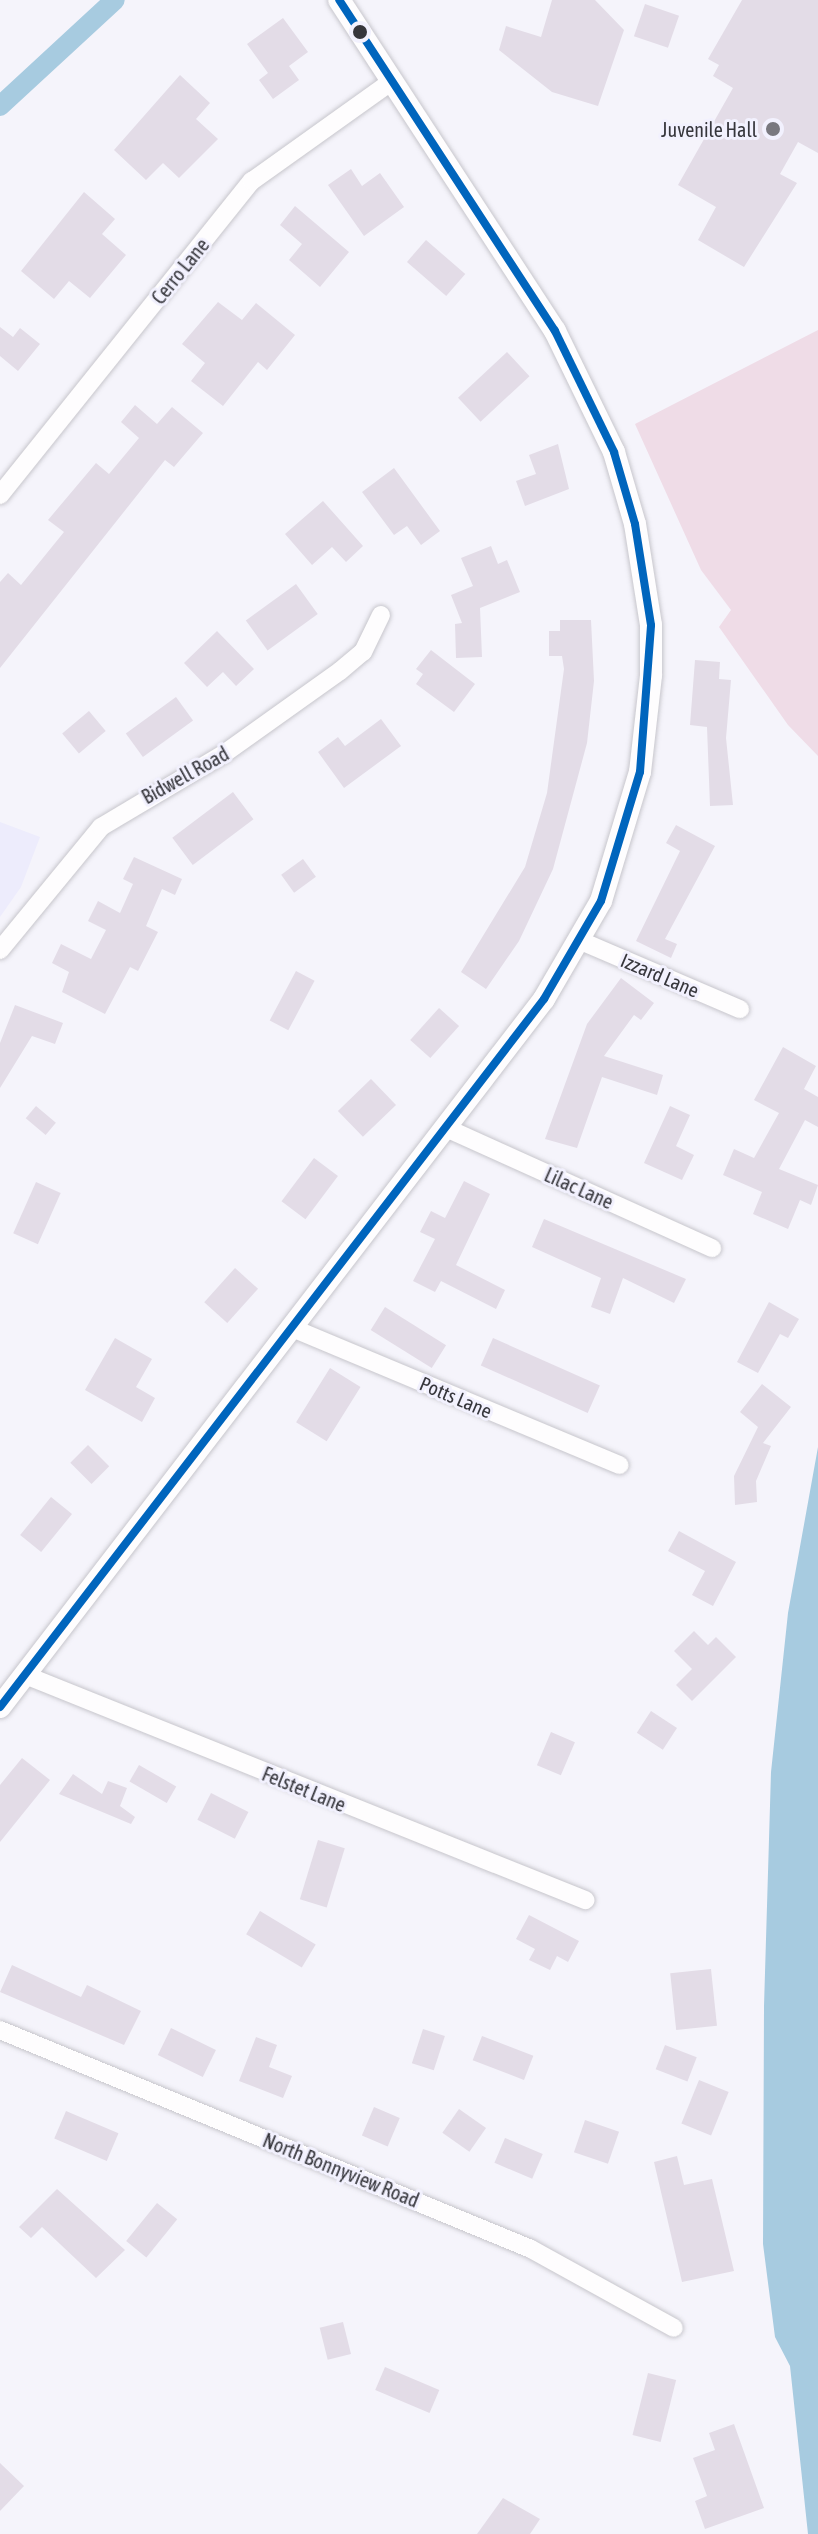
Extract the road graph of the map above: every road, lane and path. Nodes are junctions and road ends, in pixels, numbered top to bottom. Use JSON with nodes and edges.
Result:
{"nodes":[{"id":1,"x":339,"y":0,"type":"edge"},
{"id":2,"x":392,"y":81,"type":"junction"},
{"id":3,"x":0,"y":495,"type":"edge"},
{"id":4,"x":381,"y":615,"type":"dead end"},
{"id":5,"x":581,"y":941,"type":"junction"},
{"id":6,"x":0,"y":950,"type":"edge"},
{"id":7,"x":740,"y":1009,"type":"dead end"},
{"id":8,"x":446,"y":1128,"type":"junction"},
{"id":9,"x":712,"y":1248,"type":"dead end"},
{"id":10,"x":292,"y":1328,"type":"junction"},
{"id":11,"x":620,"y":1465,"type":"dead end"},
{"id":12,"x":25,"y":1675,"type":"junction"},
{"id":13,"x":0,"y":1707,"type":"edge"},
{"id":14,"x":585,"y":1900,"type":"dead end"},
{"id":15,"x":0,"y":2030,"type":"edge"},
{"id":16,"x":674,"y":2328,"type":"dead end"}],
"edges":[{"from":1,"to":2,"type":"street"},
{"from":2,"to":3,"type":"street","name":"Cerro Lane"},
{"from":2,"to":5,"type":"street"},
{"from":4,"to":6,"type":"street","name":"Bidwell Road"},
{"from":5,"to":7,"type":"street","name":"Izzard Lane"},
{"from":5,"to":8,"type":"street"},
{"from":8,"to":9,"type":"street","name":"Lilac Lane"},
{"from":8,"to":10,"type":"street"},
{"from":10,"to":11,"type":"street","name":"Potts Lane"},
{"from":10,"to":12,"type":"street"},
{"from":12,"to":13,"type":"street"},
{"from":12,"to":14,"type":"street","name":"Felstet Lane"},
{"from":15,"to":16,"type":"street","name":"North Bonnyview Road"}]}
